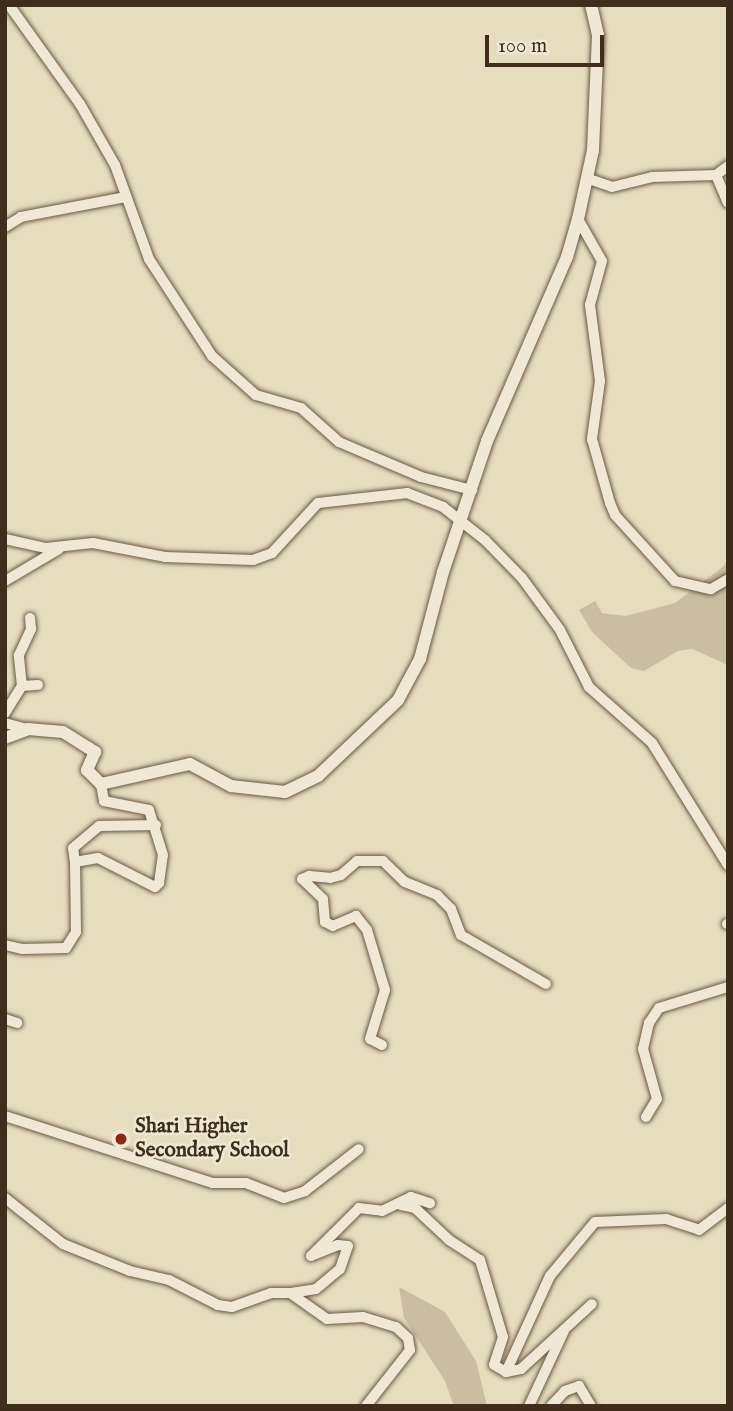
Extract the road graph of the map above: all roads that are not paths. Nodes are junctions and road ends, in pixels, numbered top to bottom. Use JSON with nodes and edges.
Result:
{"nodes":[{"id":1,"x":9,"y":5,"type":"edge"},
{"id":2,"x":591,"y":5,"type":"edge"},
{"id":3,"x":728,"y":166,"type":"edge"},
{"id":4,"x":716,"y":175,"type":"junction"},
{"id":5,"x":589,"y":179,"type":"junction"},
{"id":6,"x":126,"y":197,"type":"junction"},
{"id":7,"x":728,"y":203,"type":"edge"},
{"id":8,"x":578,"y":219,"type":"junction"},
{"id":9,"x":5,"y":227,"type":"edge"},
{"id":10,"x":472,"y":490,"type":"junction"},
{"id":11,"x":461,"y":521,"type":"junction"},
{"id":12,"x":5,"y":539,"type":"edge"},
{"id":13,"x":62,"y":547,"type":"junction"},
{"id":14,"x":728,"y":579,"type":"edge"},
{"id":15,"x":5,"y":581,"type":"edge"},
{"id":16,"x":30,"y":618,"type":"dead end"},
{"id":17,"x":38,"y":684,"type":"dead end"},
{"id":18,"x":22,"y":686,"type":"junction"},
{"id":19,"x":5,"y":713,"type":"edge"},
{"id":20,"x":5,"y":723,"type":"edge"},
{"id":21,"x":28,"y":729,"type":"junction"},
{"id":22,"x":5,"y":738,"type":"edge"},
{"id":23,"x":101,"y":784,"type":"junction"},
{"id":24,"x":156,"y":825,"type":"junction"},
{"id":25,"x":75,"y":862,"type":"junction"},
{"id":26,"x":728,"y":865,"type":"edge"},
{"id":27,"x":5,"y":945,"type":"edge"},
{"id":28,"x":546,"y":984,"type":"dead end"},
{"id":29,"x":728,"y":987,"type":"edge"},
{"id":30,"x":5,"y":1019,"type":"edge"},
{"id":31,"x":17,"y":1023,"type":"dead end"},
{"id":32,"x":382,"y":1045,"type":"dead end"},
{"id":33,"x":5,"y":1116,"type":"edge"},
{"id":34,"x":646,"y":1117,"type":"dead end"},
{"id":35,"x":359,"y":1149,"type":"dead end"},
{"id":36,"x":5,"y":1198,"type":"edge"},
{"id":37,"x":430,"y":1203,"type":"dead end"},
{"id":38,"x":401,"y":1205,"type":"junction"},
{"id":39,"x":728,"y":1208,"type":"edge"},
{"id":40,"x":290,"y":1293,"type":"junction"},
{"id":41,"x":592,"y":1304,"type":"dead end"},
{"id":42,"x":564,"y":1331,"type":"junction"},
{"id":43,"x":506,"y":1372,"type":"junction"},
{"id":44,"x":366,"y":1406,"type":"edge"},
{"id":45,"x":529,"y":1406,"type":"edge"},
{"id":46,"x":551,"y":1406,"type":"edge"},
{"id":47,"x":591,"y":1406,"type":"edge"}],
"edges":[{"from":1,"to":6,"type":"street"},
{"from":2,"to":5,"type":"street"},
{"from":3,"to":4,"type":"street"},
{"from":4,"to":5,"type":"street"},
{"from":4,"to":7,"type":"street"},
{"from":5,"to":8,"type":"street"},
{"from":6,"to":9,"type":"street"},
{"from":6,"to":10,"type":"street"},
{"from":8,"to":10,"type":"street"},
{"from":8,"to":14,"type":"street"},
{"from":10,"to":11,"type":"street"},
{"from":11,"to":13,"type":"street"},
{"from":11,"to":23,"type":"street"},
{"from":11,"to":26,"type":"street"},
{"from":12,"to":13,"type":"street"},
{"from":13,"to":15,"type":"street"},
{"from":16,"to":18,"type":"street"},
{"from":17,"to":18,"type":"street"},
{"from":18,"to":19,"type":"street"},
{"from":20,"to":21,"type":"street"},
{"from":21,"to":22,"type":"street"},
{"from":21,"to":23,"type":"street"},
{"from":23,"to":24,"type":"street"},
{"from":24,"to":25,"type":"street"},
{"from":24,"to":25,"type":"street"},
{"from":25,"to":27,"type":"street"},
{"from":28,"to":32,"type":"street"},
{"from":29,"to":34,"type":"street"},
{"from":30,"to":31,"type":"street"},
{"from":33,"to":35,"type":"street"},
{"from":36,"to":40,"type":"street"},
{"from":37,"to":38,"type":"street"},
{"from":38,"to":40,"type":"street"},
{"from":38,"to":43,"type":"street"},
{"from":39,"to":43,"type":"street"},
{"from":40,"to":44,"type":"street"},
{"from":41,"to":42,"type":"street"},
{"from":42,"to":43,"type":"street"},
{"from":42,"to":45,"type":"street"},
{"from":46,"to":47,"type":"street"}]}
